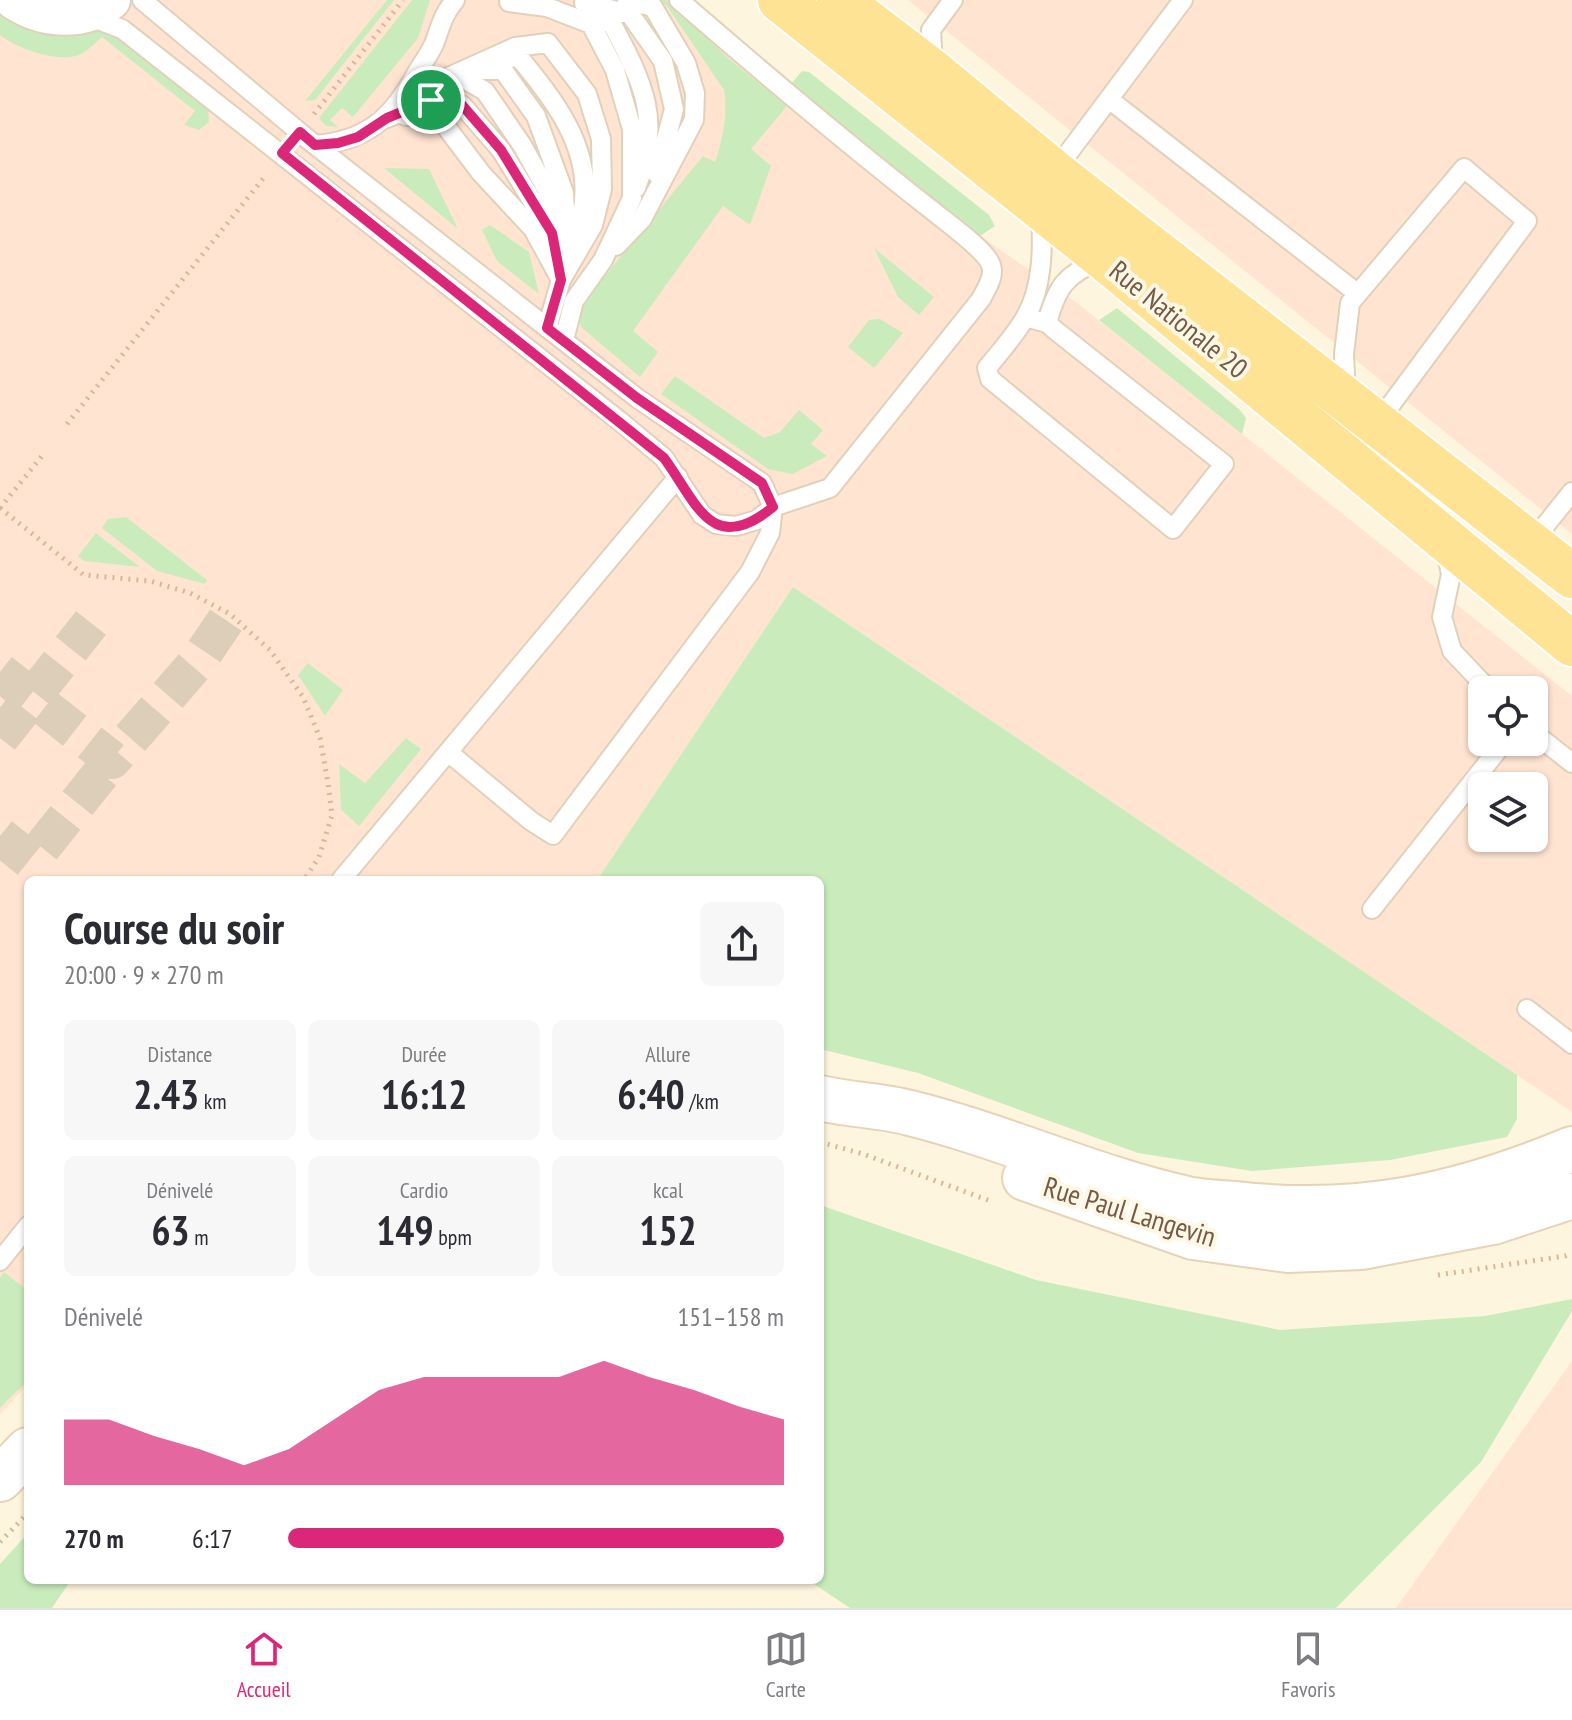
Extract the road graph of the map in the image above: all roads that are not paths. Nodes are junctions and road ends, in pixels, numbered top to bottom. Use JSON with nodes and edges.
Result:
{"nodes":[{"id":1,"x":14,"y":0,"type":"edge"},
{"id":2,"x":142,"y":0,"type":"edge"},
{"id":3,"x":455,"y":0,"type":"edge"},
{"id":4,"x":620,"y":0,"type":"edge"},
{"id":5,"x":627,"y":0,"type":"edge"},
{"id":6,"x":679,"y":0,"type":"edge"},
{"id":7,"x":780,"y":0,"type":"edge"},
{"id":8,"x":839,"y":0,"type":"edge"},
{"id":9,"x":953,"y":0,"type":"edge"},
{"id":10,"x":1183,"y":0,"type":"edge"},
{"id":11,"x":509,"y":2,"type":"edge"},
{"id":12,"x":584,"y":3,"type":"junction"},
{"id":13,"x":97,"y":7,"type":"edge"},
{"id":14,"x":547,"y":7,"type":"junction"},
{"id":15,"x":933,"y":72,"type":"junction"},
{"id":16,"x":449,"y":77,"type":"junction"},
{"id":17,"x":404,"y":95,"type":"junction"},
{"id":18,"x":1110,"y":100,"type":"junction"},
{"id":19,"x":387,"y":118,"type":"junction"},
{"id":20,"x":315,"y":145,"type":"junction"},
{"id":21,"x":1047,"y":189,"type":"junction"},
{"id":22,"x":642,"y":219,"type":"junction"},
{"id":23,"x":567,"y":244,"type":"junction"},
{"id":24,"x":1105,"y":259,"type":"junction"},
{"id":25,"x":603,"y":260,"type":"junction"},
{"id":26,"x":561,"y":280,"type":"junction"},
{"id":27,"x":1357,"y":293,"type":"junction"},
{"id":28,"x":1026,"y":317,"type":"junction"},
{"id":29,"x":1047,"y":323,"type":"junction"},
{"id":30,"x":547,"y":328,"type":"junction"},
{"id":31,"x":564,"y":340,"type":"junction"},
{"id":32,"x":1362,"y":410,"type":"junction"},
{"id":33,"x":678,"y":477,"type":"junction"},
{"id":34,"x":1572,"y":492,"type":"edge"},
{"id":35,"x":773,"y":507,"type":"junction"},
{"id":36,"x":1443,"y":535,"type":"junction"},
{"id":37,"x":1560,"y":561,"type":"edge"},
{"id":38,"x":1572,"y":644,"type":"edge"},
{"id":39,"x":1476,"y":676,"type":"edge"},
{"id":40,"x":1548,"y":744,"type":"edge"},
{"id":41,"x":448,"y":752,"type":"junction"},
{"id":42,"x":1493,"y":756,"type":"edge"},
{"id":43,"x":1572,"y":763,"type":"edge"},
{"id":44,"x":344,"y":876,"type":"edge"},
{"id":45,"x":1372,"y":909,"type":"dead end"},
{"id":46,"x":1527,"y":1009,"type":"dead end"},
{"id":47,"x":1572,"y":1044,"type":"edge"},
{"id":48,"x":830,"y":1100,"type":"edge"},
{"id":49,"x":1572,"y":1149,"type":"edge"},
{"id":50,"x":1572,"y":1196,"type":"edge"},
{"id":51,"x":24,"y":1231,"type":"edge"},
{"id":52,"x":0,"y":1261,"type":"edge"},
{"id":53,"x":24,"y":1454,"type":"edge"},
{"id":54,"x":0,"y":1479,"type":"edge"}],
"edges":[{"from":1,"to":13,"type":"street"},
{"from":2,"to":20,"type":"lane"},
{"from":3,"to":17,"type":"lane"},
{"from":4,"to":12,"type":"lane"},
{"from":5,"to":22,"type":"lane"},
{"from":6,"to":35,"type":"lane"},
{"from":7,"to":21,"type":"main road","name":"Rue Nationale 20"},
{"from":8,"to":15,"type":"main road","name":"Rue Nationale 20"},
{"from":9,"to":15,"type":"lane"},
{"from":10,"to":18,"type":"lane"},
{"from":11,"to":14,"type":"lane"},
{"from":12,"to":14,"type":"lane"},
{"from":12,"to":22,"type":"lane"},
{"from":13,"to":33,"type":"lane"},
{"from":14,"to":25,"type":"lane"},
{"from":15,"to":21,"type":"main road","name":"Rue Nationale 20"},
{"from":16,"to":17,"type":"lane"},
{"from":16,"to":23,"type":"lane"},
{"from":16,"to":23,"type":"lane"},
{"from":16,"to":26,"type":"lane"},
{"from":16,"to":26,"type":"lane"},
{"from":17,"to":19,"type":"lane"},
{"from":18,"to":21,"type":"lane"},
{"from":18,"to":27,"type":"lane"},
{"from":19,"to":20,"type":"lane"},
{"from":19,"to":26,"type":"lane"},
{"from":19,"to":26,"type":"lane"},
{"from":20,"to":30,"type":"lane"},
{"from":21,"to":24,"type":"main road","name":"Rue Nationale 20"},
{"from":21,"to":28,"type":"lane"},
{"from":21,"to":32,"type":"main road","name":"Rue Nationale 20"},
{"from":22,"to":25,"type":"lane"},
{"from":23,"to":26,"type":"lane"},
{"from":24,"to":29,"type":"lane"},
{"from":24,"to":36,"type":"main road","name":"Rue Nationale 20"},
{"from":25,"to":31,"type":"lane"},
{"from":26,"to":30,"type":"lane"},
{"from":27,"to":32,"type":"lane"},
{"from":27,"to":32,"type":"lane"},
{"from":28,"to":29,"type":"lane"},
{"from":28,"to":29,"type":"lane"},
{"from":30,"to":31,"type":"lane"},
{"from":31,"to":35,"type":"lane"},
{"from":32,"to":37,"type":"main road","name":"Rue Nationale 20"},
{"from":33,"to":35,"type":"lane"},
{"from":33,"to":41,"type":"lane"},
{"from":34,"to":37,"type":"lane"},
{"from":35,"to":41,"type":"lane"},
{"from":36,"to":38,"type":"main road","name":"Rue Nationale 20"},
{"from":36,"to":39,"type":"lane"},
{"from":40,"to":43,"type":"lane"},
{"from":41,"to":44,"type":"lane"},
{"from":42,"to":45,"type":"lane"},
{"from":46,"to":47,"type":"lane"},
{"from":48,"to":49,"type":"main road","name":"Rue Paul Langevin"},
{"from":48,"to":50,"type":"main road","name":"Rue Paul Langevin"},
{"from":51,"to":52,"type":"lane"},
{"from":53,"to":54,"type":"main road"}]}
